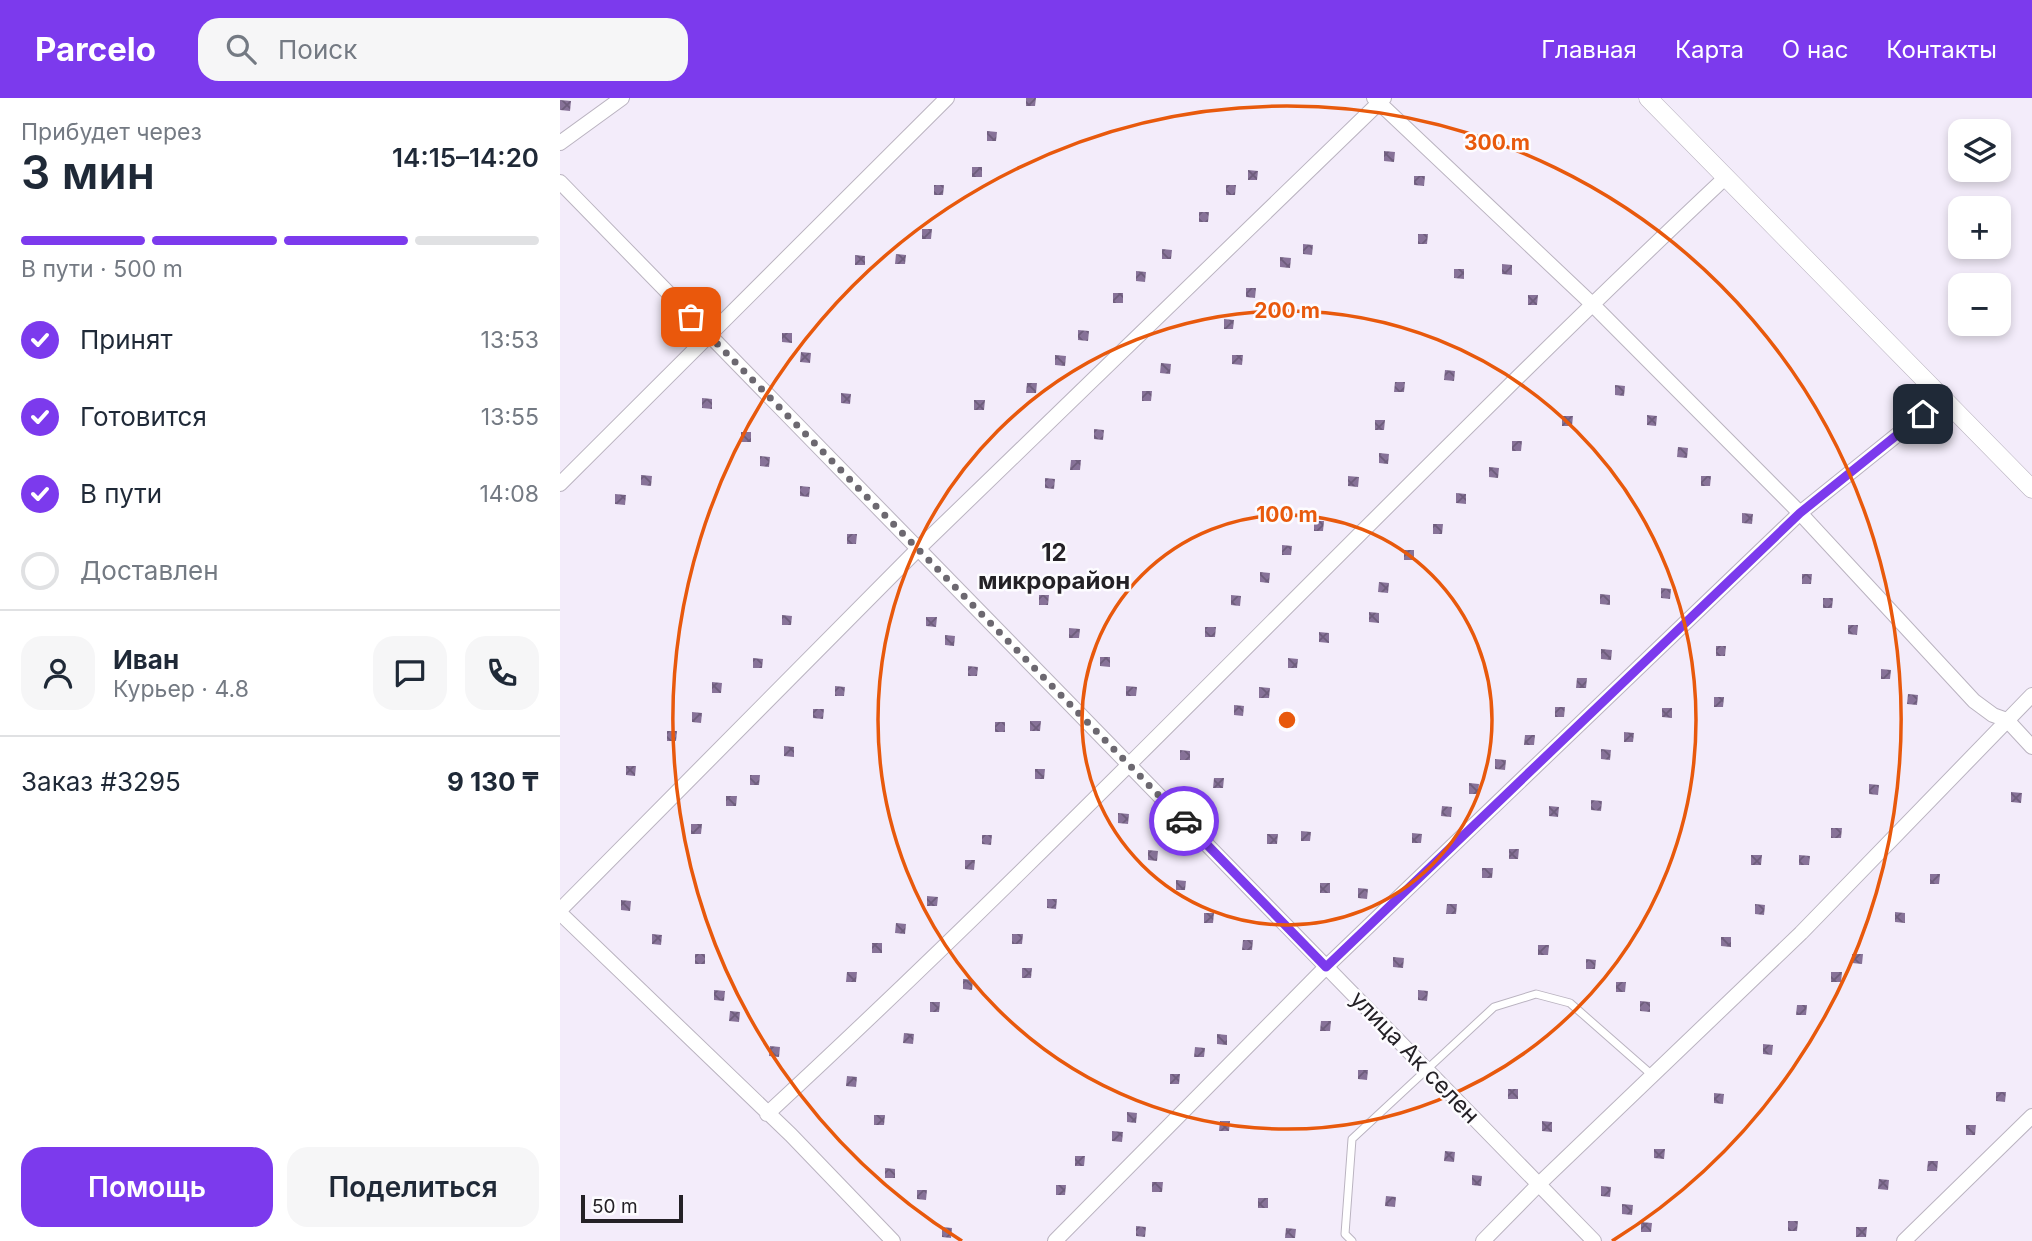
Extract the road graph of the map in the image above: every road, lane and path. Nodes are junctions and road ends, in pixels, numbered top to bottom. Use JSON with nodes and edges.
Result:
{"nodes":[{"id":1,"x":622,"y":98,"type":"edge"},
{"id":2,"x":947,"y":98,"type":"edge"},
{"id":3,"x":1648,"y":98,"type":"edge"},
{"id":4,"x":1379,"y":100,"type":"edge"},
{"id":5,"x":560,"y":143,"type":"edge"},
{"id":6,"x":1726,"y":177,"type":"junction"},
{"id":7,"x":560,"y":182,"type":"edge"},
{"id":8,"x":1591,"y":303,"type":"junction"},
{"id":9,"x":710,"y":336,"type":"junction"},
{"id":10,"x":1943,"y":398,"type":"junction"},
{"id":11,"x":560,"y":484,"type":"edge"},
{"id":12,"x":2032,"y":489,"type":"edge"},
{"id":13,"x":1800,"y":513,"type":"junction"},
{"id":14,"x":918,"y":549,"type":"junction"},
{"id":15,"x":2032,"y":695,"type":"edge"},
{"id":16,"x":2007,"y":720,"type":"junction"},
{"id":17,"x":2032,"y":747,"type":"edge"},
{"id":18,"x":1129,"y":765,"type":"junction"},
{"id":19,"x":560,"y":911,"type":"edge"},
{"id":20,"x":1326,"y":967,"type":"junction"},
{"id":21,"x":1426,"y":1069,"type":"junction"},
{"id":22,"x":1652,"y":1076,"type":"junction"},
{"id":23,"x":767,"y":1114,"type":"junction"},
{"id":24,"x":2032,"y":1116,"type":"edge"},
{"id":25,"x":1539,"y":1184,"type":"junction"},
{"id":26,"x":893,"y":1241,"type":"edge"},
{"id":27,"x":1055,"y":1241,"type":"edge"},
{"id":28,"x":1352,"y":1241,"type":"edge"},
{"id":29,"x":1483,"y":1241,"type":"edge"},
{"id":30,"x":1594,"y":1241,"type":"edge"},
{"id":31,"x":1904,"y":1241,"type":"edge"}],
"edges":[{"from":1,"to":5,"type":"street"},
{"from":2,"to":9,"type":"street"},
{"from":3,"to":6,"type":"street"},
{"from":4,"to":8,"type":"street"},
{"from":4,"to":14,"type":"street"},
{"from":6,"to":8,"type":"street"},
{"from":6,"to":10,"type":"street"},
{"from":7,"to":9,"type":"street","name":"улица Ак селен"},
{"from":8,"to":13,"type":"street"},
{"from":8,"to":18,"type":"street"},
{"from":9,"to":11,"type":"street"},
{"from":9,"to":14,"type":"street","name":"улица Ак селен"},
{"from":10,"to":12,"type":"street"},
{"from":10,"to":13,"type":"street"},
{"from":13,"to":16,"type":"street"},
{"from":13,"to":20,"type":"street"},
{"from":14,"to":18,"type":"street","name":"улица Ак селен"},
{"from":14,"to":19,"type":"street"},
{"from":15,"to":16,"type":"street"},
{"from":16,"to":17,"type":"street"},
{"from":16,"to":22,"type":"street"},
{"from":18,"to":20,"type":"street","name":"улица Ак селен"},
{"from":18,"to":23,"type":"street"},
{"from":19,"to":23,"type":"street"},
{"from":20,"to":21,"type":"street","name":"улица Ак селен"},
{"from":20,"to":27,"type":"street"},
{"from":21,"to":22,"type":"lane"},
{"from":21,"to":25,"type":"street","name":"улица Ак селен"},
{"from":21,"to":28,"type":"lane"},
{"from":22,"to":25,"type":"street"},
{"from":23,"to":26,"type":"street"},
{"from":24,"to":31,"type":"street"},
{"from":25,"to":29,"type":"street"},
{"from":25,"to":30,"type":"street","name":"улица Ак селен"}]}
